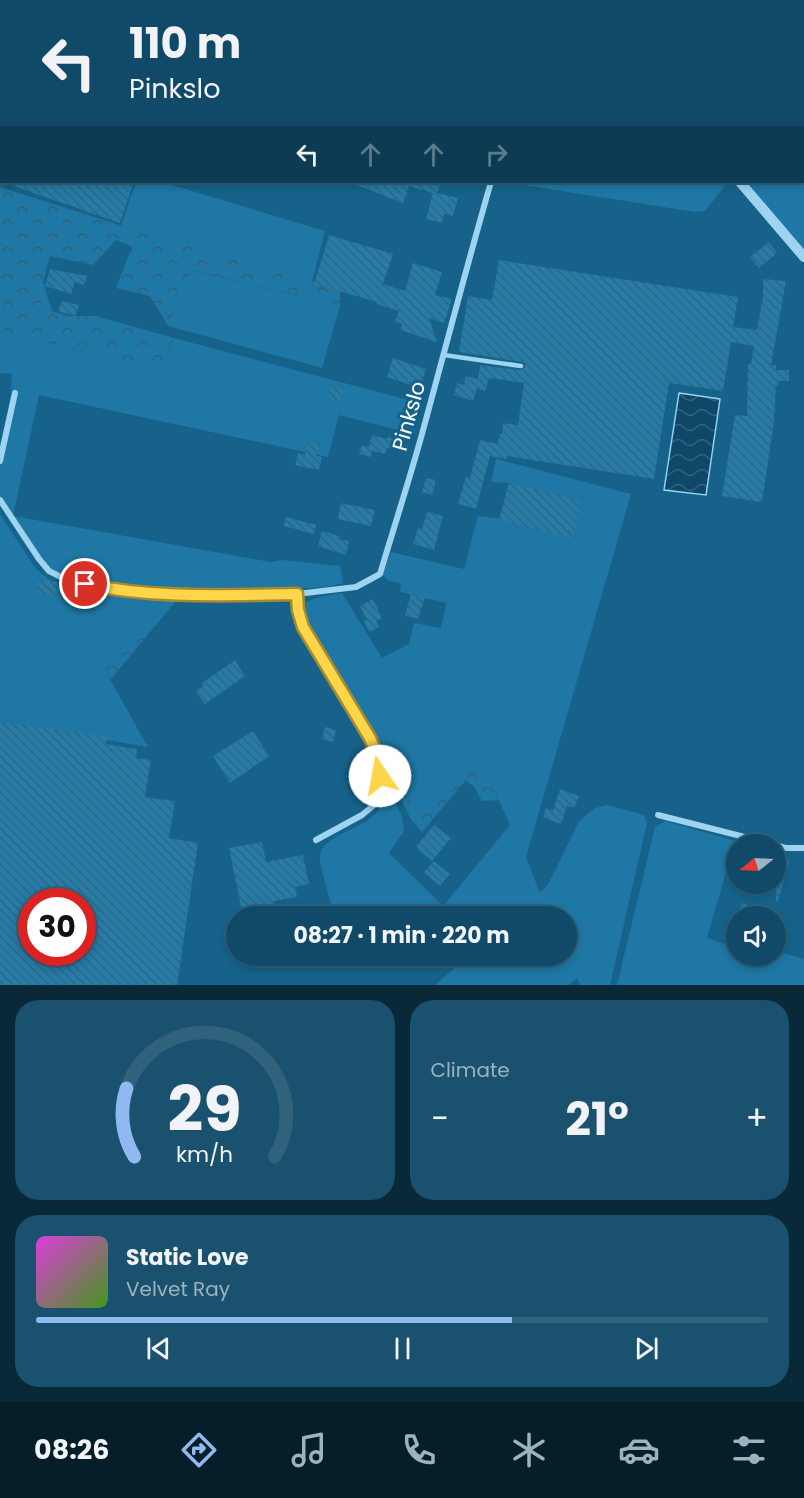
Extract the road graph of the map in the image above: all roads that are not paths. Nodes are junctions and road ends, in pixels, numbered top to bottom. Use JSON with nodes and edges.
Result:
{"nodes":[{"id":1,"x":491,"y":183,"type":"edge"},
{"id":2,"x":741,"y":183,"type":"edge"},
{"id":3,"x":804,"y":257,"type":"edge"},
{"id":4,"x":444,"y":355,"type":"junction"},
{"id":5,"x":521,"y":366,"type":"dead end"},
{"id":6,"x":15,"y":393,"type":"dead end"},
{"id":7,"x":0,"y":461,"type":"edge"},
{"id":8,"x":0,"y":500,"type":"edge"},
{"id":9,"x":297,"y":594,"type":"junction"},
{"id":10,"x":658,"y":815,"type":"dead end"},
{"id":11,"x":731,"y":834,"type":"edge"},
{"id":12,"x":316,"y":840,"type":"dead end"},
{"id":13,"x":786,"y":848,"type":"edge"},
{"id":14,"x":804,"y":848,"type":"edge"}],
"edges":[{"from":1,"to":4,"type":"street","name":"Pinkslo"},
{"from":2,"to":3,"type":"street"},
{"from":4,"to":5,"type":"lane"},
{"from":4,"to":9,"type":"street","name":"Pinkslo"},
{"from":6,"to":7,"type":"street"},
{"from":8,"to":9,"type":"street","name":"Pinkslo"},
{"from":9,"to":12,"type":"street"},
{"from":10,"to":11,"type":"street"},
{"from":13,"to":14,"type":"street"}]}
